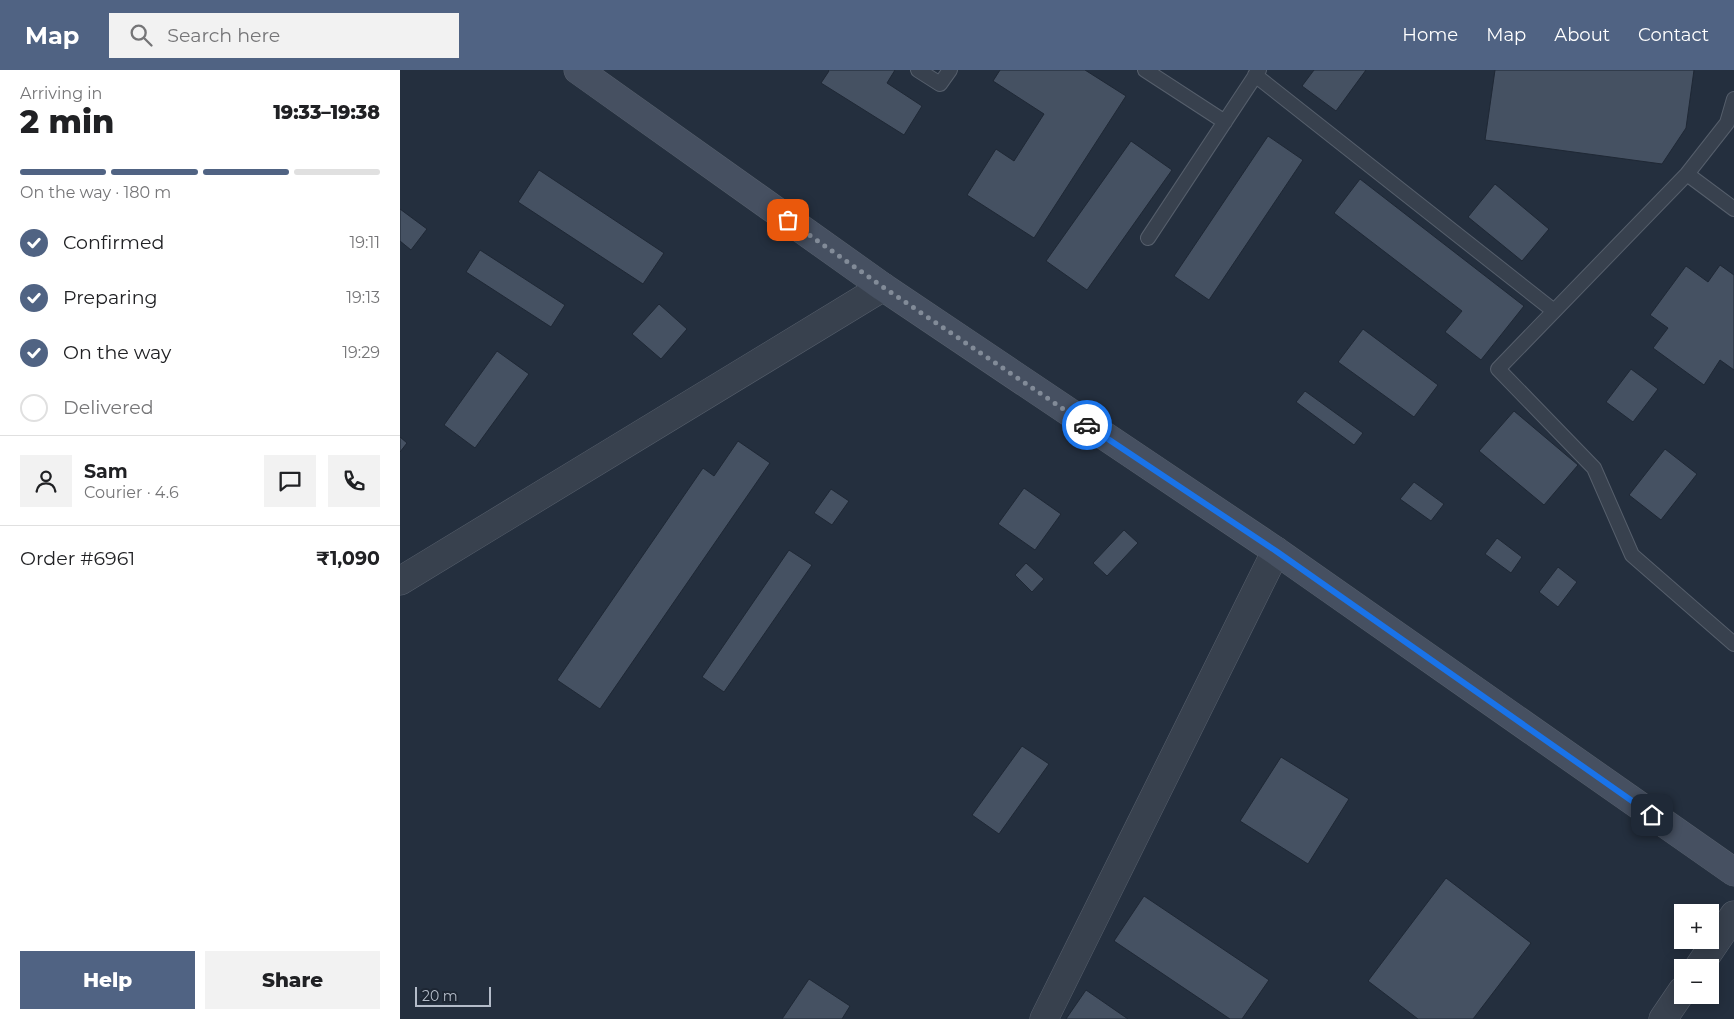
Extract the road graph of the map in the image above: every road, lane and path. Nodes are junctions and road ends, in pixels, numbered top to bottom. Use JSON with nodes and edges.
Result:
{"nodes":[{"id":1,"x":578,"y":70,"type":"edge"},
{"id":2,"x":918,"y":70,"type":"edge"},
{"id":3,"x":950,"y":70,"type":"edge"},
{"id":4,"x":1145,"y":70,"type":"edge"},
{"id":5,"x":1257,"y":73,"type":"edge"},
{"id":6,"x":1734,"y":98,"type":"edge"},
{"id":7,"x":1225,"y":122,"type":"junction"},
{"id":8,"x":1687,"y":174,"type":"junction"},
{"id":9,"x":1734,"y":209,"type":"edge"},
{"id":10,"x":1148,"y":238,"type":"dead end"},
{"id":11,"x":883,"y":287,"type":"junction"},
{"id":12,"x":1554,"y":311,"type":"junction"},
{"id":13,"x":1276,"y":551,"type":"junction"},
{"id":14,"x":400,"y":581,"type":"edge"},
{"id":15,"x":1734,"y":644,"type":"edge"},
{"id":16,"x":1734,"y":872,"type":"edge"},
{"id":17,"x":1734,"y":915,"type":"edge"},
{"id":18,"x":1704,"y":959,"type":"edge"},
{"id":19,"x":1674,"y":1003,"type":"edge"},
{"id":20,"x":1044,"y":1019,"type":"edge"},
{"id":21,"x":1663,"y":1019,"type":"edge"}],
"edges":[{"from":1,"to":11,"type":"street"},
{"from":2,"to":3,"type":"lane"},
{"from":4,"to":7,"type":"lane"},
{"from":5,"to":7,"type":"lane"},
{"from":5,"to":12,"type":"lane"},
{"from":6,"to":8,"type":"lane"},
{"from":7,"to":10,"type":"lane"},
{"from":8,"to":9,"type":"lane"},
{"from":8,"to":12,"type":"lane"},
{"from":11,"to":13,"type":"street"},
{"from":11,"to":14,"type":"street"},
{"from":12,"to":15,"type":"lane"},
{"from":13,"to":16,"type":"street"},
{"from":13,"to":20,"type":"street"},
{"from":17,"to":18,"type":"street"},
{"from":19,"to":21,"type":"street"}]}
